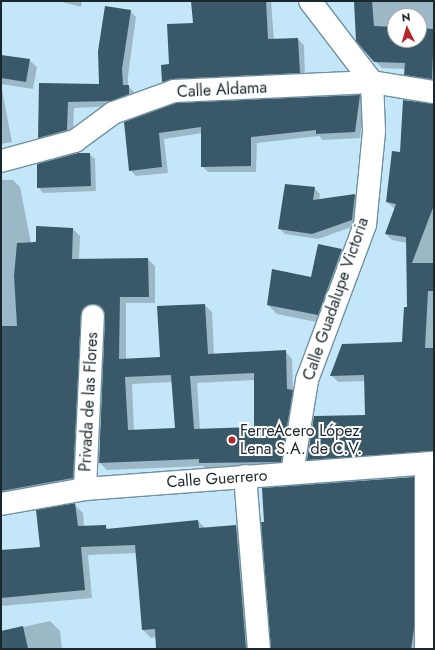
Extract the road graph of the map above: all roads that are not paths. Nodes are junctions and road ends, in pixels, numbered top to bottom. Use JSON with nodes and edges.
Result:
{"nodes":[{"id":1,"x":310,"y":1,"type":"edge"},
{"id":2,"x":372,"y":82,"type":"junction"},
{"id":3,"x":434,"y":92,"type":"edge"},
{"id":4,"x":1,"y":161,"type":"edge"},
{"id":5,"x":93,"y":316,"type":"dead end"},
{"id":6,"x":430,"y":463,"type":"edge"},
{"id":7,"x":292,"y":474,"type":"junction"},
{"id":8,"x":245,"y":476,"type":"junction"},
{"id":9,"x":85,"y":489,"type":"junction"},
{"id":10,"x":1,"y":504,"type":"edge"},
{"id":11,"x":259,"y":649,"type":"edge"},
{"id":12,"x":426,"y":649,"type":"edge"}],
"edges":[{"from":1,"to":2,"type":"street"},
{"from":2,"to":3,"type":"street","name":"Calle Aldama"},
{"from":2,"to":4,"type":"street","name":"Calle Aldama"},
{"from":2,"to":7,"type":"street","name":"Calle Guadalupe Victoria"},
{"from":5,"to":9,"type":"street","name":"Privada de las Flores"},
{"from":6,"to":7,"type":"street","name":"Calle Guerrero"},
{"from":6,"to":12,"type":"street"},
{"from":7,"to":8,"type":"street","name":"Calle Guerrero"},
{"from":8,"to":9,"type":"street","name":"Calle Guerrero"},
{"from":8,"to":11,"type":"street"},
{"from":9,"to":10,"type":"street","name":"Calle Guerrero"}]}
